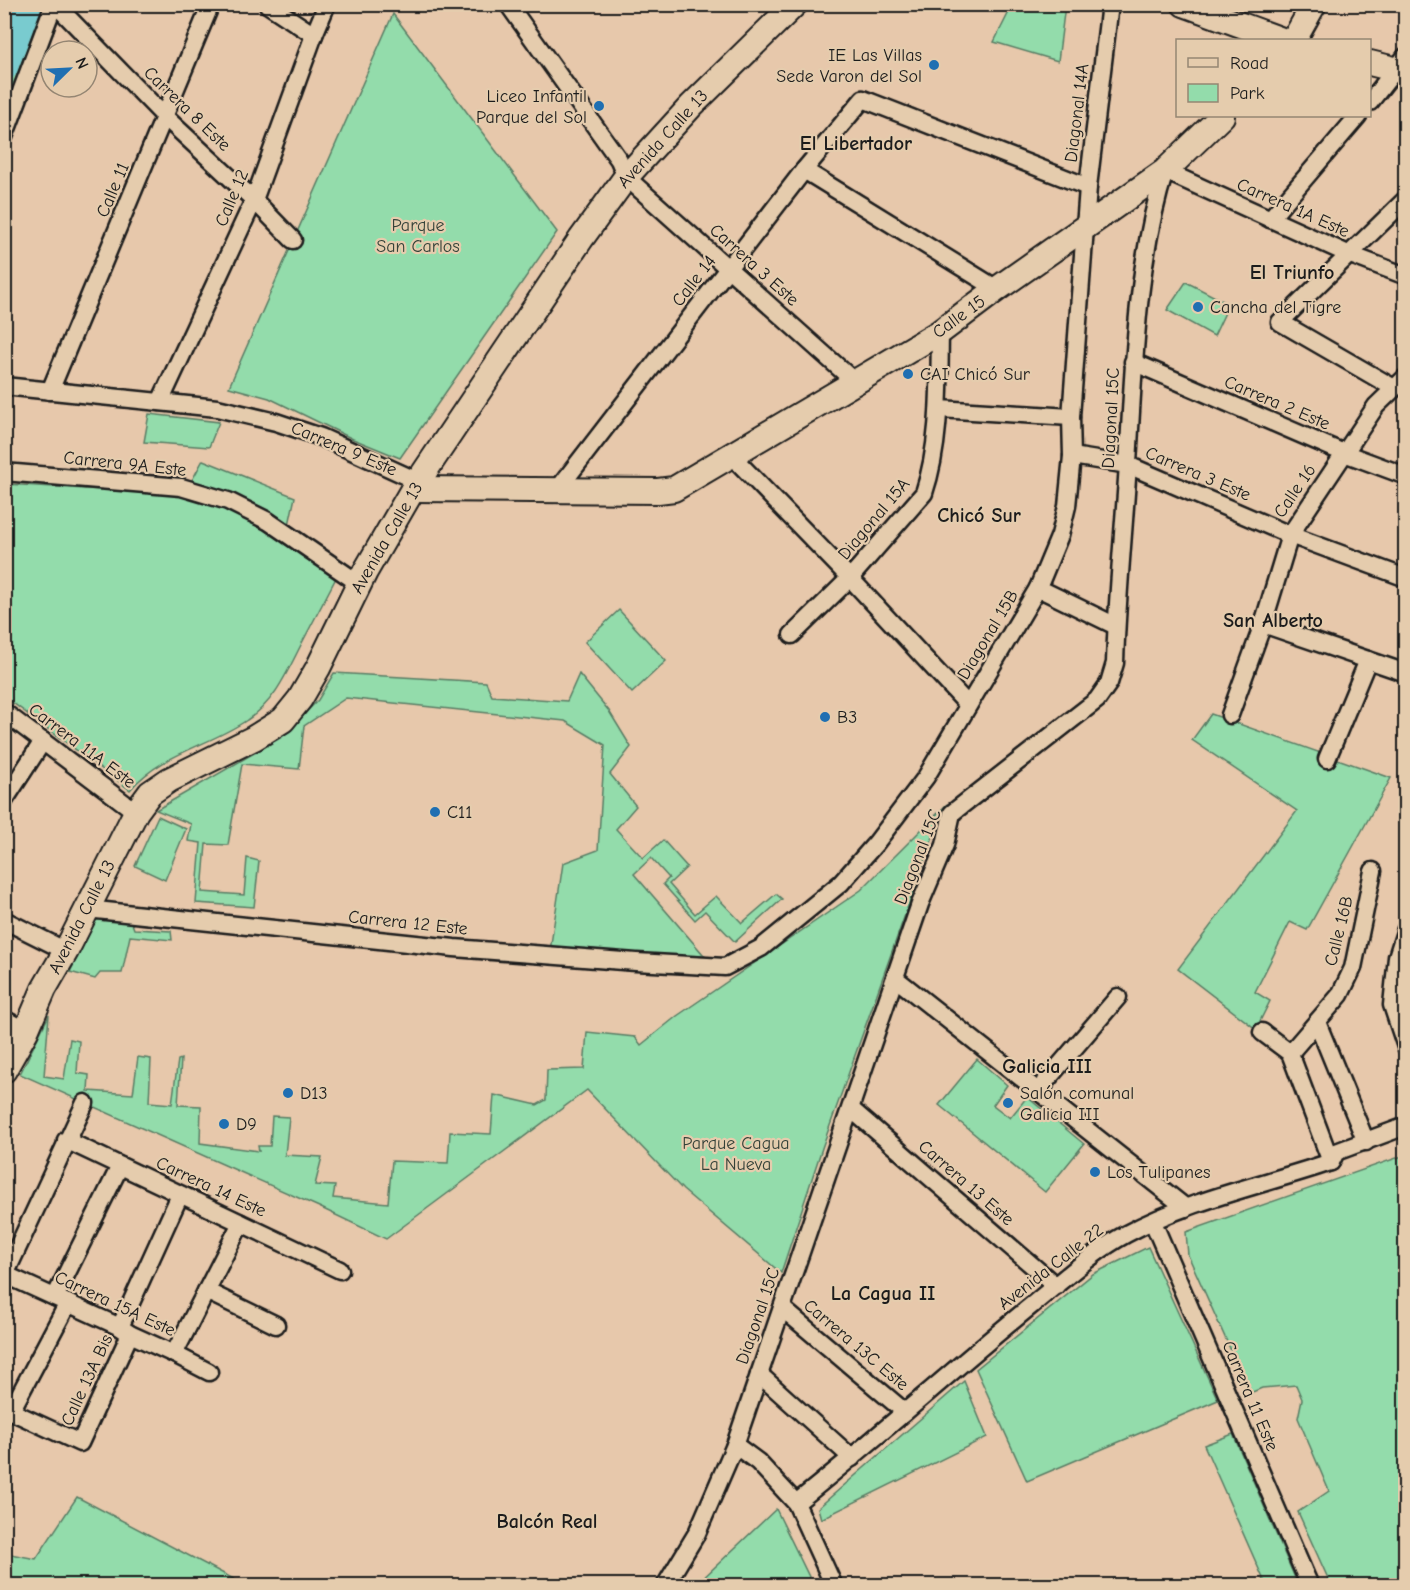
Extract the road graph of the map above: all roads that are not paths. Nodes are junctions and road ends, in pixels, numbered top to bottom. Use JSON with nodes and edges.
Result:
{"nodes":[{"id":1,"x":55,"y":4,"type":"edge"},
{"id":2,"x":211,"y":4,"type":"edge"},
{"id":3,"x":267,"y":4,"type":"edge"},
{"id":4,"x":327,"y":4,"type":"edge"},
{"id":5,"x":508,"y":4,"type":"edge"},
{"id":6,"x":795,"y":4,"type":"edge"},
{"id":7,"x":1110,"y":4,"type":"edge"},
{"id":8,"x":1184,"y":4,"type":"edge"},
{"id":9,"x":1314,"y":4,"type":"edge"},
{"id":10,"x":314,"y":35,"type":"junction"},
{"id":11,"x":1279,"y":39,"type":"edge"},
{"id":12,"x":1295,"y":39,"type":"edge"},
{"id":13,"x":1371,"y":63,"type":"edge"},
{"id":14,"x":1402,"y":66,"type":"edge"},
{"id":15,"x":1371,"y":101,"type":"edge"},
{"id":16,"x":165,"y":117,"type":"junction"},
{"id":17,"x":1221,"y":117,"type":"edge"},
{"id":18,"x":1357,"y":117,"type":"edge"},
{"id":19,"x":4,"y":137,"type":"edge"},
{"id":20,"x":804,"y":170,"type":"junction"},
{"id":21,"x":1165,"y":171,"type":"junction"},
{"id":22,"x":626,"y":177,"type":"junction"},
{"id":23,"x":1088,"y":187,"type":"junction"},
{"id":24,"x":1406,"y":199,"type":"edge"},
{"id":25,"x":254,"y":200,"type":"junction"},
{"id":26,"x":1270,"y":219,"type":"junction"},
{"id":27,"x":1085,"y":226,"type":"junction"},
{"id":28,"x":293,"y":240,"type":"dead end"},
{"id":29,"x":1348,"y":254,"type":"junction"},
{"id":30,"x":729,"y":268,"type":"junction"},
{"id":31,"x":1406,"y":276,"type":"edge"},
{"id":32,"x":997,"y":289,"type":"junction"},
{"id":33,"x":940,"y":332,"type":"junction"},
{"id":34,"x":1133,"y":362,"type":"junction"},
{"id":35,"x":855,"y":382,"type":"junction"},
{"id":36,"x":1400,"y":383,"type":"edge"},
{"id":37,"x":4,"y":386,"type":"edge"},
{"id":38,"x":50,"y":390,"type":"junction"},
{"id":39,"x":160,"y":402,"type":"junction"},
{"id":40,"x":939,"y":409,"type":"junction"},
{"id":41,"x":1071,"y":417,"type":"junction"},
{"id":42,"x":1344,"y":453,"type":"junction"},
{"id":43,"x":730,"y":454,"type":"junction"},
{"id":44,"x":1072,"y":456,"type":"junction"},
{"id":45,"x":1128,"y":465,"type":"junction"},
{"id":46,"x":4,"y":472,"type":"edge"},
{"id":47,"x":1406,"y":477,"type":"edge"},
{"id":48,"x":414,"y":489,"type":"junction"},
{"id":49,"x":558,"y":489,"type":"junction"},
{"id":50,"x":674,"y":489,"type":"joint"},
{"id":51,"x":1290,"y":535,"type":"junction"},
{"id":52,"x":850,"y":578,"type":"junction"},
{"id":53,"x":1406,"y":578,"type":"edge"},
{"id":54,"x":359,"y":586,"type":"junction"},
{"id":55,"x":1038,"y":588,"type":"junction"},
{"id":56,"x":1263,"y":624,"type":"junction"},
{"id":57,"x":1116,"y":626,"type":"junction"},
{"id":58,"x":792,"y":635,"type":"dead end"},
{"id":59,"x":1368,"y":660,"type":"junction"},
{"id":60,"x":1406,"y":673,"type":"edge"},
{"id":61,"x":969,"y":705,"type":"junction"},
{"id":62,"x":4,"y":712,"type":"edge"},
{"id":63,"x":1230,"y":715,"type":"dead end"},
{"id":64,"x":43,"y":741,"type":"junction"},
{"id":65,"x":1328,"y":759,"type":"dead end"},
{"id":66,"x":4,"y":801,"type":"edge"},
{"id":67,"x":136,"y":812,"type":"junction"},
{"id":68,"x":1373,"y":871,"type":"dead end"},
{"id":69,"x":87,"y":909,"type":"junction"},
{"id":70,"x":4,"y":920,"type":"edge"},
{"id":71,"x":1406,"y":929,"type":"edge"},
{"id":72,"x":66,"y":951,"type":"junction"},
{"id":73,"x":725,"y":967,"type":"joint"},
{"id":74,"x":895,"y":978,"type":"junction"},
{"id":75,"x":1118,"y":997,"type":"dead end"},
{"id":76,"x":4,"y":1019,"type":"edge"},
{"id":77,"x":1317,"y":1022,"type":"junction"},
{"id":78,"x":26,"y":1030,"type":"junction"},
{"id":79,"x":1262,"y":1032,"type":"dead end"},
{"id":80,"x":1406,"y":1047,"type":"edge"},
{"id":81,"x":1290,"y":1053,"type":"junction"},
{"id":82,"x":4,"y":1070,"type":"edge"},
{"id":83,"x":1041,"y":1093,"type":"junction"},
{"id":84,"x":85,"y":1102,"type":"dead end"},
{"id":85,"x":851,"y":1109,"type":"junction"},
{"id":86,"x":1406,"y":1126,"type":"edge"},
{"id":87,"x":66,"y":1140,"type":"junction"},
{"id":88,"x":1366,"y":1142,"type":"junction"},
{"id":89,"x":1331,"y":1162,"type":"junction"},
{"id":90,"x":120,"y":1166,"type":"junction"},
{"id":91,"x":180,"y":1195,"type":"junction"},
{"id":92,"x":1186,"y":1208,"type":"junction"},
{"id":93,"x":1153,"y":1222,"type":"junction"},
{"id":94,"x":241,"y":1223,"type":"junction"},
{"id":95,"x":340,"y":1270,"type":"dead end"},
{"id":96,"x":5,"y":1275,"type":"edge"},
{"id":97,"x":1056,"y":1286,"type":"junction"},
{"id":98,"x":206,"y":1291,"type":"junction"},
{"id":99,"x":62,"y":1300,"type":"junction"},
{"id":100,"x":782,"y":1308,"type":"junction"},
{"id":101,"x":276,"y":1326,"type":"dead end"},
{"id":102,"x":125,"y":1330,"type":"junction"},
{"id":103,"x":174,"y":1354,"type":"junction"},
{"id":104,"x":209,"y":1372,"type":"dead end"},
{"id":105,"x":759,"y":1374,"type":"junction"},
{"id":106,"x":8,"y":1410,"type":"edge"},
{"id":107,"x":905,"y":1412,"type":"junction"},
{"id":108,"x":735,"y":1446,"type":"junction"},
{"id":109,"x":852,"y":1458,"type":"junction"},
{"id":110,"x":796,"y":1503,"type":"junction"},
{"id":111,"x":665,"y":1586,"type":"edge"},
{"id":112,"x":834,"y":1586,"type":"edge"},
{"id":113,"x":1310,"y":1586,"type":"edge"}],
"edges":[{"from":1,"to":16,"type":"street","name":"Carrera 8 Este"},
{"from":1,"to":19,"type":"street"},
{"from":2,"to":16,"type":"street","name":"Calle 11"},
{"from":3,"to":10,"type":"street"},
{"from":4,"to":10,"type":"street","name":"Calle 12"},
{"from":5,"to":22,"type":"street"},
{"from":6,"to":22,"type":"main road","name":"Avenida Calle 13"},
{"from":7,"to":23,"type":"street","name":"Diagonal 14A"},
{"from":8,"to":11,"type":"main road"},
{"from":9,"to":12,"type":"main road"},
{"from":10,"to":25,"type":"street","name":"Calle 12"},
{"from":13,"to":14,"type":"main road"},
{"from":14,"to":15,"type":"street"},
{"from":16,"to":25,"type":"street","name":"Carrera 8 Este"},
{"from":16,"to":38,"type":"street","name":"Calle 11"},
{"from":17,"to":21,"type":"main road","name":"Calle 15"},
{"from":18,"to":26,"type":"street"},
{"from":20,"to":23,"type":"street","name":"Calle 14"},
{"from":20,"to":30,"type":"street","name":"Calle 14"},
{"from":20,"to":32,"type":"street"},
{"from":21,"to":26,"type":"street","name":"Carrera 1A Este"},
{"from":21,"to":27,"type":"main road","name":"Calle 15"},
{"from":21,"to":34,"type":"street","name":"Diagonal 15C"},
{"from":22,"to":30,"type":"street","name":"Carrera 3 Este"},
{"from":22,"to":48,"type":"main road","name":"Avenida Calle 13"},
{"from":23,"to":27,"type":"street","name":"Diagonal 14A"},
{"from":24,"to":29,"type":"street"},
{"from":25,"to":28,"type":"street","name":"Carrera 8 Este"},
{"from":25,"to":39,"type":"street","name":"Calle 12"},
{"from":26,"to":29,"type":"street","name":"Carrera 1A Este"},
{"from":27,"to":32,"type":"main road","name":"Calle 15"},
{"from":27,"to":41,"type":"street","name":"Diagonal 15B"},
{"from":29,"to":31,"type":"street","name":"Carrera 1A Este"},
{"from":29,"to":36,"type":"street"},
{"from":30,"to":35,"type":"street","name":"Carrera 3 Este"},
{"from":30,"to":49,"type":"street","name":"Calle 14"},
{"from":32,"to":33,"type":"main road","name":"Calle 15"},
{"from":33,"to":35,"type":"main road","name":"Calle 15"},
{"from":33,"to":40,"type":"street","name":"Diagonal 15A"},
{"from":34,"to":42,"type":"street","name":"Carrera 2 Este"},
{"from":34,"to":45,"type":"street","name":"Diagonal 15C"},
{"from":35,"to":43,"type":"main road","name":"Calle 15"},
{"from":36,"to":42,"type":"street","name":"Calle 16"},
{"from":37,"to":38,"type":"street","name":"Carrera 9 Este"},
{"from":38,"to":39,"type":"street","name":"Carrera 9 Este"},
{"from":39,"to":48,"type":"street","name":"Carrera 9 Este"},
{"from":40,"to":41,"type":"street"},
{"from":40,"to":52,"type":"street","name":"Diagonal 15A"},
{"from":41,"to":44,"type":"street","name":"Diagonal 15B"},
{"from":42,"to":47,"type":"street","name":"Carrera 2 Este"},
{"from":42,"to":51,"type":"street","name":"Calle 16"},
{"from":43,"to":50,"type":"main road","name":"Calle 15"},
{"from":43,"to":52,"type":"street"},
{"from":44,"to":45,"type":"street","name":"Carrera 3 Este"},
{"from":44,"to":55,"type":"street","name":"Diagonal 15B"},
{"from":45,"to":51,"type":"street","name":"Carrera 3 Este"},
{"from":45,"to":57,"type":"street","name":"Diagonal 15C"},
{"from":46,"to":54,"type":"street","name":"Carrera 9A Este"},
{"from":48,"to":49,"type":"main road","name":"Carrera 9 Este"},
{"from":48,"to":54,"type":"main road","name":"Avenida Calle 13"},
{"from":49,"to":50,"type":"main road","name":"Carrera 9 Este"},
{"from":51,"to":53,"type":"street","name":"Carrera 3 Este"},
{"from":51,"to":56,"type":"street","name":"Calle 16"},
{"from":52,"to":58,"type":"street","name":"Diagonal 15A"},
{"from":52,"to":61,"type":"street"},
{"from":54,"to":67,"type":"main road","name":"Avenida Calle 13"},
{"from":55,"to":57,"type":"street"},
{"from":55,"to":61,"type":"street","name":"Diagonal 15B"},
{"from":56,"to":59,"type":"street"},
{"from":56,"to":63,"type":"street","name":"Calle 16"},
{"from":57,"to":74,"type":"street","name":"Diagonal 15C"},
{"from":59,"to":60,"type":"street"},
{"from":59,"to":65,"type":"street"},
{"from":61,"to":73,"type":"street","name":"Diagonal 15B"},
{"from":62,"to":64,"type":"street","name":"Carrera 11A Este"},
{"from":64,"to":66,"type":"street"},
{"from":64,"to":67,"type":"street","name":"Carrera 11A Este"},
{"from":67,"to":69,"type":"main road","name":"Avenida Calle 13"},
{"from":68,"to":77,"type":"street","name":"Calle 16B"},
{"from":69,"to":72,"type":"main road","name":"Avenida Calle 13"},
{"from":69,"to":73,"type":"street","name":"Carrera 12 Este"},
{"from":70,"to":72,"type":"street"},
{"from":71,"to":80,"type":"street"},
{"from":72,"to":78,"type":"main road","name":"Avenida Calle 13"},
{"from":74,"to":83,"type":"street"},
{"from":74,"to":85,"type":"street","name":"Diagonal 15C"},
{"from":75,"to":83,"type":"street"},
{"from":76,"to":78,"type":"street"},
{"from":77,"to":81,"type":"street","name":"Calle 16B"},
{"from":77,"to":88,"type":"street"},
{"from":78,"to":82,"type":"main road","name":"Avenida Calle 13"},
{"from":79,"to":81,"type":"street"},
{"from":81,"to":89,"type":"street"},
{"from":83,"to":92,"type":"street"},
{"from":84,"to":87,"type":"street"},
{"from":85,"to":97,"type":"street","name":"Carrera 13 Este"},
{"from":85,"to":100,"type":"street","name":"Diagonal 15C"},
{"from":86,"to":88,"type":"street","name":"Avenida Calle 22"},
{"from":87,"to":90,"type":"street","name":"Carrera 14 Este"},
{"from":87,"to":96,"type":"street"},
{"from":88,"to":89,"type":"street","name":"Avenida Calle 22"},
{"from":89,"to":92,"type":"street","name":"Avenida Calle 22"},
{"from":90,"to":91,"type":"street","name":"Carrera 14 Este"},
{"from":90,"to":99,"type":"street"},
{"from":91,"to":94,"type":"street","name":"Carrera 14 Este"},
{"from":91,"to":102,"type":"street","name":"Calle 13A Bis"},
{"from":92,"to":93,"type":"street","name":"Avenida Calle 22"},
{"from":93,"to":97,"type":"street","name":"Avenida Calle 22"},
{"from":93,"to":113,"type":"street","name":"Carrera 11 Este"},
{"from":94,"to":95,"type":"street","name":"Carrera 14 Este"},
{"from":94,"to":98,"type":"street"},
{"from":96,"to":99,"type":"street","name":"Carrera 15A Este"},
{"from":97,"to":107,"type":"street","name":"Avenida Calle 22"},
{"from":98,"to":101,"type":"street"},
{"from":98,"to":103,"type":"street"},
{"from":99,"to":102,"type":"street","name":"Carrera 15A Este"},
{"from":99,"to":106,"type":"street"},
{"from":100,"to":105,"type":"street","name":"Diagonal 15C"},
{"from":100,"to":107,"type":"street","name":"Carrera 13C Este"},
{"from":102,"to":103,"type":"street","name":"Carrera 15A Este"},
{"from":102,"to":106,"type":"street","name":"Calle 13A Bis"},
{"from":103,"to":104,"type":"street","name":"Carrera 15A Este"},
{"from":105,"to":108,"type":"street","name":"Diagonal 15C"},
{"from":105,"to":109,"type":"street"},
{"from":107,"to":109,"type":"street","name":"Avenida Calle 22"},
{"from":108,"to":110,"type":"street"},
{"from":108,"to":111,"type":"street","name":"Diagonal 15C"},
{"from":109,"to":110,"type":"street","name":"Avenida Calle 22"},
{"from":110,"to":112,"type":"street"}]}
